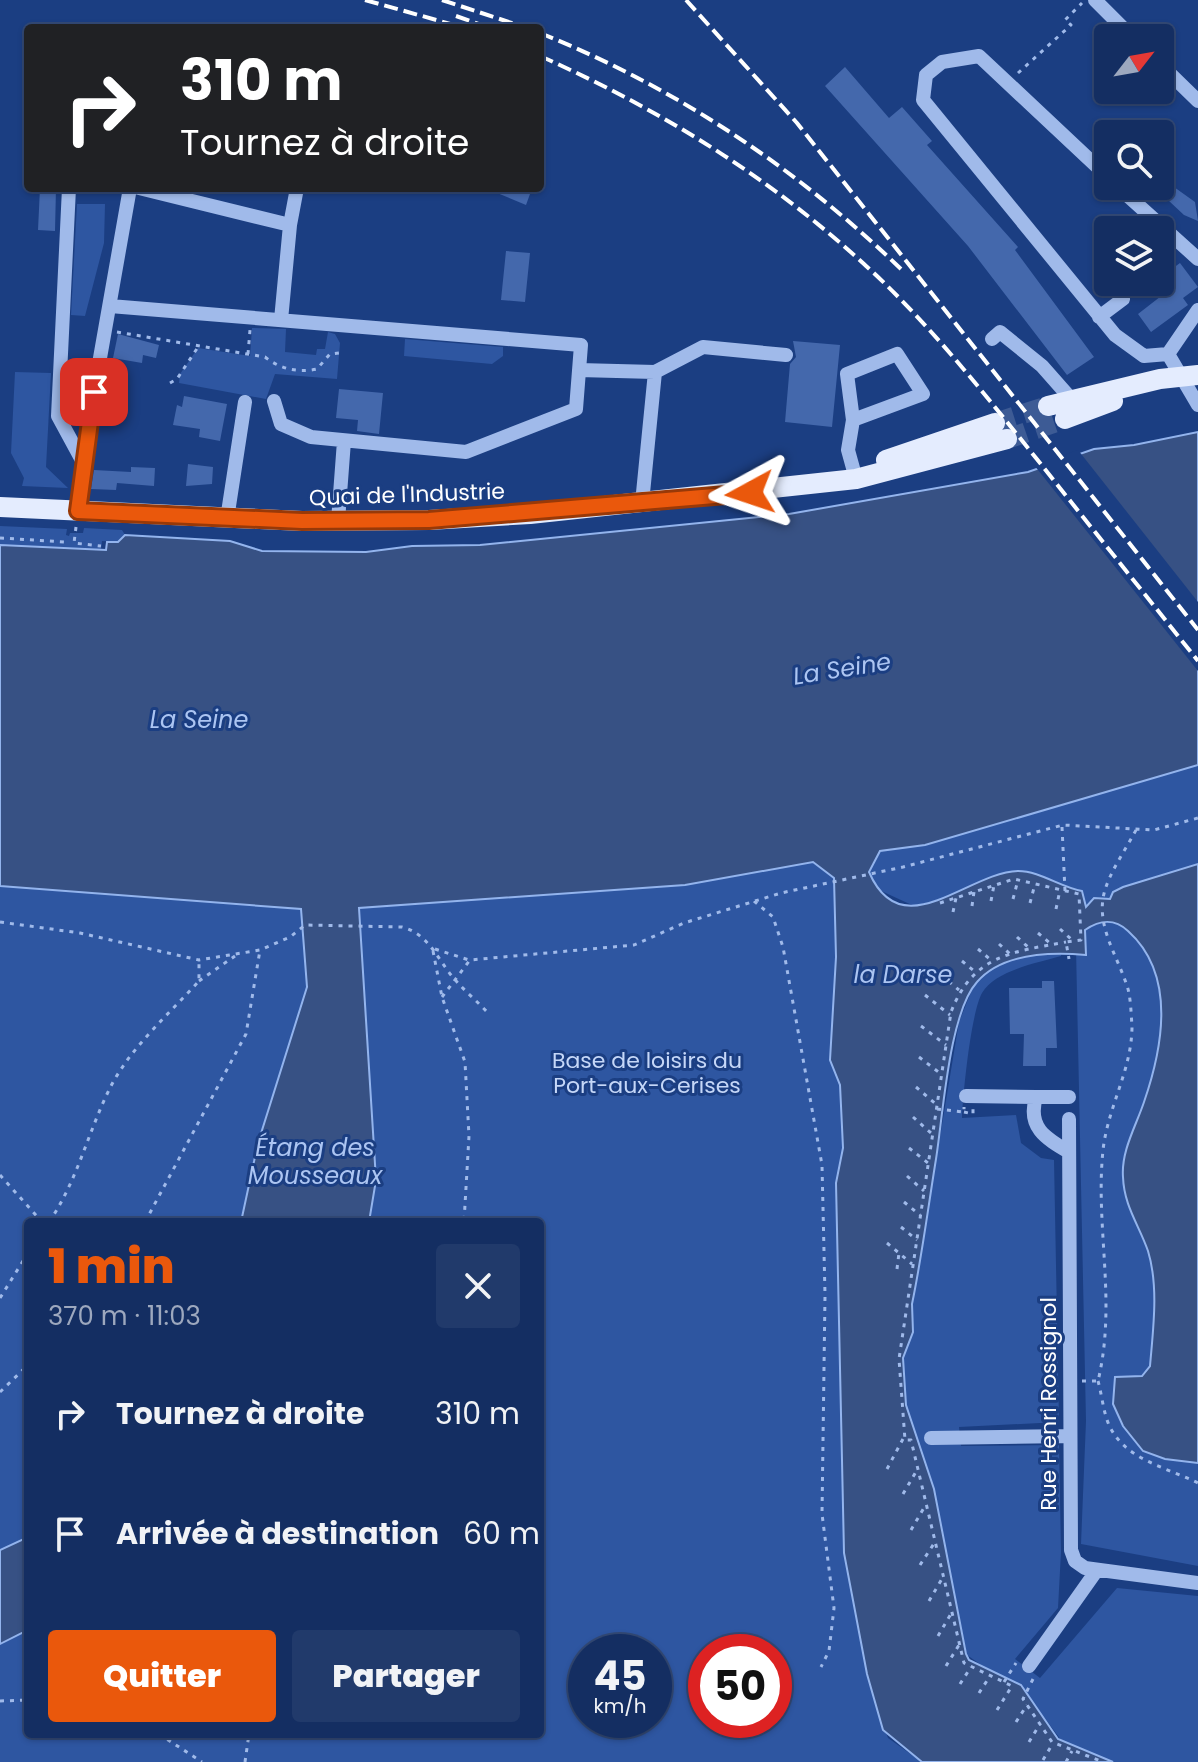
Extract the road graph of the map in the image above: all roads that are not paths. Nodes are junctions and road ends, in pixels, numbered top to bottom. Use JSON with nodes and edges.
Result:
{"nodes":[{"id":1,"x":1095,"y":0,"type":"edge"},
{"id":2,"x":1119,"y":24,"type":"edge"},
{"id":3,"x":1174,"y":78,"type":"edge"},
{"id":4,"x":1198,"y":101,"type":"edge"},
{"id":5,"x":1094,"y":164,"type":"edge"},
{"id":6,"x":69,"y":192,"type":"edge"},
{"id":7,"x":129,"y":192,"type":"edge"},
{"id":8,"x":155,"y":192,"type":"edge"},
{"id":9,"x":296,"y":192,"type":"edge"},
{"id":10,"x":1133,"y":200,"type":"edge"},
{"id":11,"x":290,"y":225,"type":"junction"},
{"id":12,"x":1198,"y":259,"type":"edge"},
{"id":13,"x":1123,"y":299,"type":"dead end"},
{"id":14,"x":110,"y":306,"type":"junction"},
{"id":15,"x":1198,"y":310,"type":"edge"},
{"id":16,"x":1099,"y":317,"type":"junction"},
{"id":17,"x":281,"y":320,"type":"junction"},
{"id":18,"x":992,"y":339,"type":"dead end"},
{"id":19,"x":1168,"y":354,"type":"junction"},
{"id":20,"x":786,"y":355,"type":"dead end"},
{"id":21,"x":579,"y":370,"type":"junction"},
{"id":22,"x":655,"y":372,"type":"junction"},
{"id":23,"x":1189,"y":377,"type":"edge"},
{"id":24,"x":274,"y":401,"type":"dead end"},
{"id":25,"x":245,"y":402,"type":"dead end"},
{"id":26,"x":1198,"y":405,"type":"edge"},
{"id":27,"x":1048,"y":406,"type":"tunnel mouth"},
{"id":28,"x":1068,"y":409,"type":"junction"},
{"id":29,"x":853,"y":420,"type":"junction"},
{"id":30,"x":1001,"y":431,"type":"tunnel mouth"},
{"id":31,"x":344,"y":441,"type":"junction"},
{"id":32,"x":84,"y":464,"type":"junction"},
{"id":33,"x":854,"y":474,"type":"junction"},
{"id":34,"x":642,"y":503,"type":"junction"},
{"id":35,"x":0,"y":507,"type":"edge"},
{"id":36,"x":78,"y":511,"type":"junction"},
{"id":37,"x":227,"y":519,"type":"junction"},
{"id":38,"x":338,"y":521,"type":"junction"},
{"id":39,"x":966,"y":1096,"type":"dead end"},
{"id":40,"x":1036,"y":1097,"type":"junction"},
{"id":41,"x":1069,"y":1097,"type":"dead end"},
{"id":42,"x":1069,"y":1119,"type":"dead end"},
{"id":43,"x":1069,"y":1152,"type":"junction"},
{"id":44,"x":1070,"y":1436,"type":"junction"},
{"id":45,"x":931,"y":1438,"type":"dead end"},
{"id":46,"x":1097,"y":1570,"type":"junction"},
{"id":47,"x":1198,"y":1583,"type":"edge"},
{"id":48,"x":1026,"y":1669,"type":"road end"}],
"edges":[{"from":1,"to":2,"type":"street"},
{"from":3,"to":4,"type":"street"},
{"from":5,"to":16,"type":"street"},
{"from":6,"to":32,"type":"street"},
{"from":7,"to":14,"type":"street"},
{"from":8,"to":11,"type":"street"},
{"from":9,"to":11,"type":"street"},
{"from":10,"to":12,"type":"street"},
{"from":11,"to":17,"type":"street"},
{"from":13,"to":16,"type":"street"},
{"from":14,"to":17,"type":"street"},
{"from":14,"to":32,"type":"street"},
{"from":15,"to":19,"type":"street"},
{"from":16,"to":19,"type":"street"},
{"from":17,"to":21,"type":"street"},
{"from":18,"to":28,"type":"street"},
{"from":19,"to":23,"type":"street"},
{"from":20,"to":22,"type":"street"},
{"from":21,"to":22,"type":"street"},
{"from":21,"to":31,"type":"street"},
{"from":22,"to":34,"type":"street"},
{"from":23,"to":26,"type":"street"},
{"from":23,"to":28,"type":"main road"},
{"from":24,"to":31,"type":"street"},
{"from":25,"to":37,"type":"street"},
{"from":27,"to":28,"type":"main road"},
{"from":29,"to":29,"type":"street"},
{"from":29,"to":33,"type":"street"},
{"from":30,"to":33,"type":"main road","name":"Quai de l'Industrie"},
{"from":31,"to":38,"type":"street"},
{"from":32,"to":36,"type":"street"},
{"from":33,"to":34,"type":"main road","name":"Quai de l'Industrie"},
{"from":34,"to":38,"type":"main road","name":"Quai de l'Industrie"},
{"from":35,"to":36,"type":"main road","name":"Quai de l'Industrie"},
{"from":36,"to":37,"type":"main road","name":"Quai de l'Industrie"},
{"from":37,"to":38,"type":"main road","name":"Quai de l'Industrie"},
{"from":39,"to":40,"type":"street"},
{"from":40,"to":41,"type":"street"},
{"from":40,"to":43,"type":"street"},
{"from":42,"to":43,"type":"street","name":"Rue Henri Rossignol"},
{"from":43,"to":44,"type":"street","name":"Rue Henri Rossignol"},
{"from":44,"to":45,"type":"street"},
{"from":44,"to":46,"type":"street","name":"Rue Henri Rossignol"},
{"from":46,"to":47,"type":"street"},
{"from":46,"to":48,"type":"street"}]}
